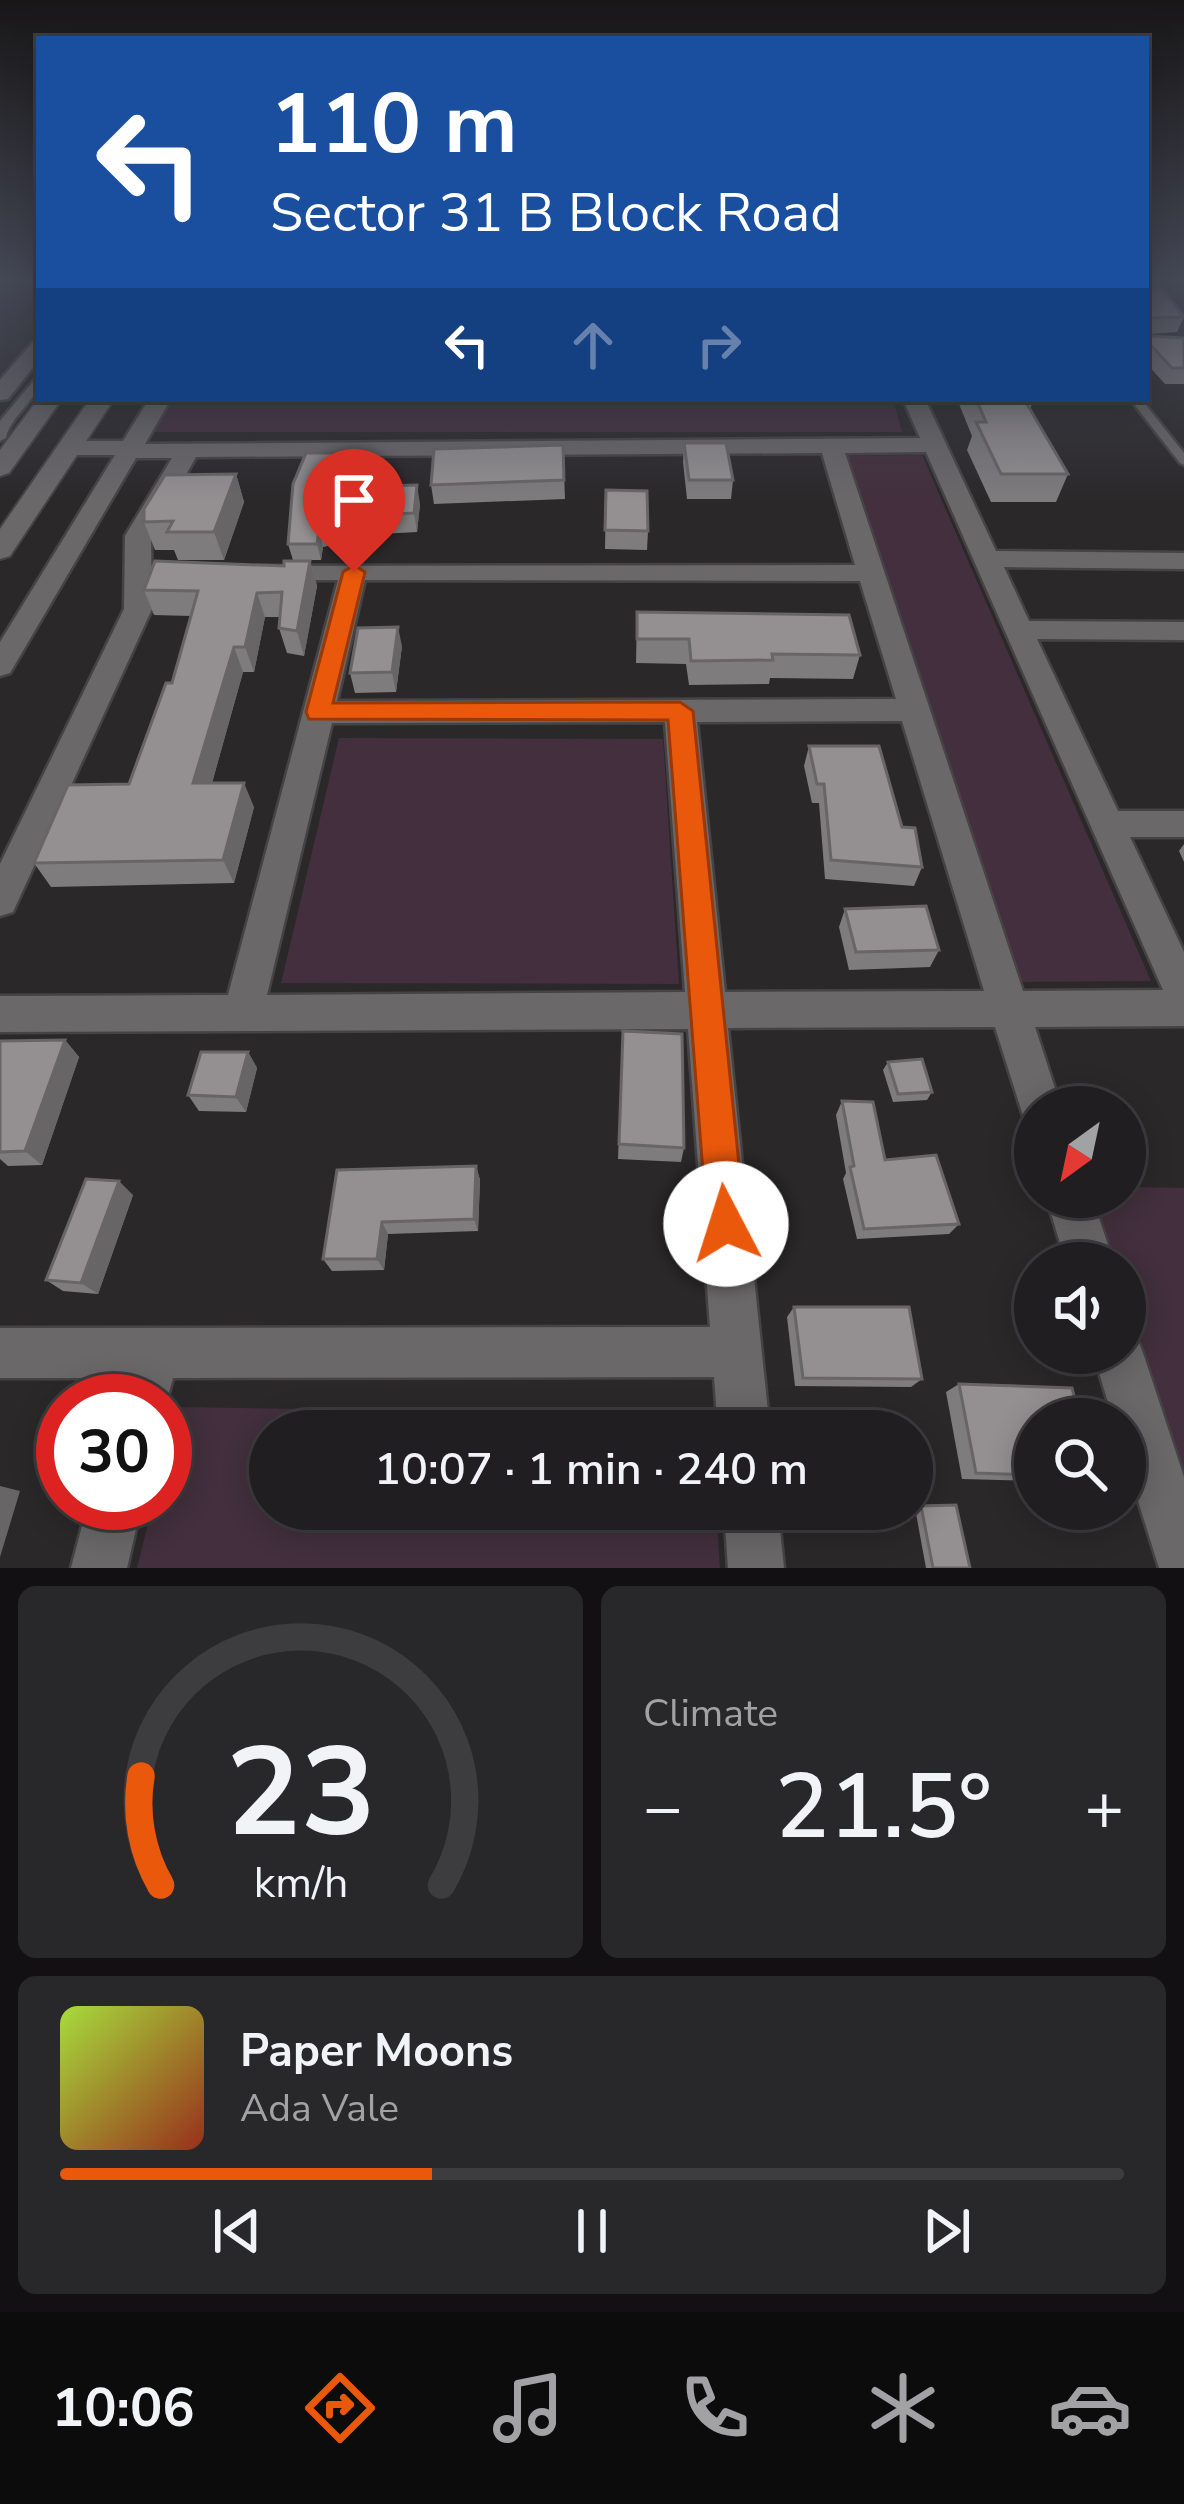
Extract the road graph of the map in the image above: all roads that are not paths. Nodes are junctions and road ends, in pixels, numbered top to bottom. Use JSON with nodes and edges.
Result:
{"nodes":[{"id":1,"x":31,"y":355,"type":"edge"},
{"id":2,"x":36,"y":384,"type":"edge"},
{"id":3,"x":3,"y":388,"type":"edge"},
{"id":4,"x":47,"y":402,"type":"edge"},
{"id":5,"x":100,"y":402,"type":"edge"},
{"id":6,"x":158,"y":402,"type":"edge"},
{"id":7,"x":915,"y":402,"type":"edge"},
{"id":8,"x":1137,"y":402,"type":"edge"},
{"id":9,"x":831,"y":446,"type":"junction"},
{"id":10,"x":936,"y":446,"type":"junction"},
{"id":11,"x":132,"y":447,"type":"junction"},
{"id":12,"x":176,"y":447,"type":"junction"},
{"id":13,"x":69,"y":448,"type":"junction"},
{"id":14,"x":2,"y":451,"type":"edge"},
{"id":15,"x":1184,"y":461,"type":"edge"},
{"id":16,"x":0,"y":550,"type":"edge"},
{"id":17,"x":1184,"y":561,"type":"edge"},
{"id":18,"x":994,"y":570,"type":"junction"},
{"id":19,"x":235,"y":572,"type":"edge"},
{"id":20,"x":354,"y":572,"type":"junction"},
{"id":21,"x":870,"y":572,"type":"junction"},
{"id":22,"x":1020,"y":630,"type":"junction"},
{"id":23,"x":1184,"y":631,"type":"edge"},
{"id":24,"x":0,"y":666,"type":"edge"},
{"id":25,"x":914,"y":710,"type":"junction"},
{"id":26,"x":680,"y":711,"type":"junction"},
{"id":27,"x":318,"y":712,"type":"junction"},
{"id":28,"x":1108,"y":824,"type":"junction"},
{"id":29,"x":1184,"y":824,"type":"edge"},
{"id":30,"x":0,"y":901,"type":"edge"},
{"id":31,"x":1184,"y":994,"type":"edge"},
{"id":32,"x":1009,"y":1008,"type":"junction"},
{"id":33,"x":1184,"y":1008,"type":"edge"},
{"id":34,"x":707,"y":1010,"type":"junction"},
{"id":35,"x":243,"y":1012,"type":"junction"},
{"id":36,"x":0,"y":1014,"type":"edge"},
{"id":37,"x":1033,"y":1086,"type":"edge"},
{"id":38,"x":154,"y":1352,"type":"junction"},
{"id":39,"x":737,"y":1352,"type":"junction"},
{"id":40,"x":0,"y":1353,"type":"edge"},
{"id":41,"x":149,"y":1374,"type":"edge"},
{"id":42,"x":1125,"y":1374,"type":"edge"},
{"id":43,"x":742,"y":1410,"type":"edge"},
{"id":44,"x":109,"y":1530,"type":"edge"},
{"id":45,"x":753,"y":1530,"type":"edge"},
{"id":46,"x":1184,"y":1561,"type":"edge"},
{"id":47,"x":99,"y":1568,"type":"edge"},
{"id":48,"x":756,"y":1568,"type":"edge"}],
"edges":[{"from":1,"to":3,"type":"street"},
{"from":2,"to":14,"type":"lane"},
{"from":4,"to":14,"type":"street"},
{"from":5,"to":13,"type":"street"},
{"from":6,"to":11,"type":"street"},
{"from":7,"to":10,"type":"street"},
{"from":8,"to":15,"type":"lane"},
{"from":9,"to":10,"type":"street"},
{"from":9,"to":12,"type":"street"},
{"from":9,"to":21,"type":"street"},
{"from":10,"to":18,"type":"street"},
{"from":11,"to":12,"type":"street"},
{"from":11,"to":13,"type":"street"},
{"from":11,"to":24,"type":"street"},
{"from":12,"to":30,"type":"street"},
{"from":13,"to":16,"type":"street"},
{"from":17,"to":18,"type":"street"},
{"from":18,"to":22,"type":"street"},
{"from":19,"to":20,"type":"street"},
{"from":20,"to":21,"type":"street"},
{"from":20,"to":27,"type":"street"},
{"from":21,"to":25,"type":"street"},
{"from":22,"to":23,"type":"street"},
{"from":22,"to":28,"type":"street"},
{"from":25,"to":26,"type":"street"},
{"from":25,"to":32,"type":"street"},
{"from":26,"to":27,"type":"street"},
{"from":26,"to":34,"type":"street"},
{"from":27,"to":35,"type":"street"},
{"from":28,"to":29,"type":"street"},
{"from":28,"to":31,"type":"street"},
{"from":32,"to":33,"type":"street"},
{"from":32,"to":34,"type":"street"},
{"from":32,"to":37,"type":"street"},
{"from":34,"to":35,"type":"street"},
{"from":34,"to":39,"type":"street"},
{"from":35,"to":36,"type":"street"},
{"from":38,"to":39,"type":"street"},
{"from":38,"to":40,"type":"street"},
{"from":38,"to":41,"type":"street"},
{"from":39,"to":43,"type":"street"},
{"from":42,"to":46,"type":"street"},
{"from":44,"to":47,"type":"street"},
{"from":45,"to":48,"type":"street"}]}
